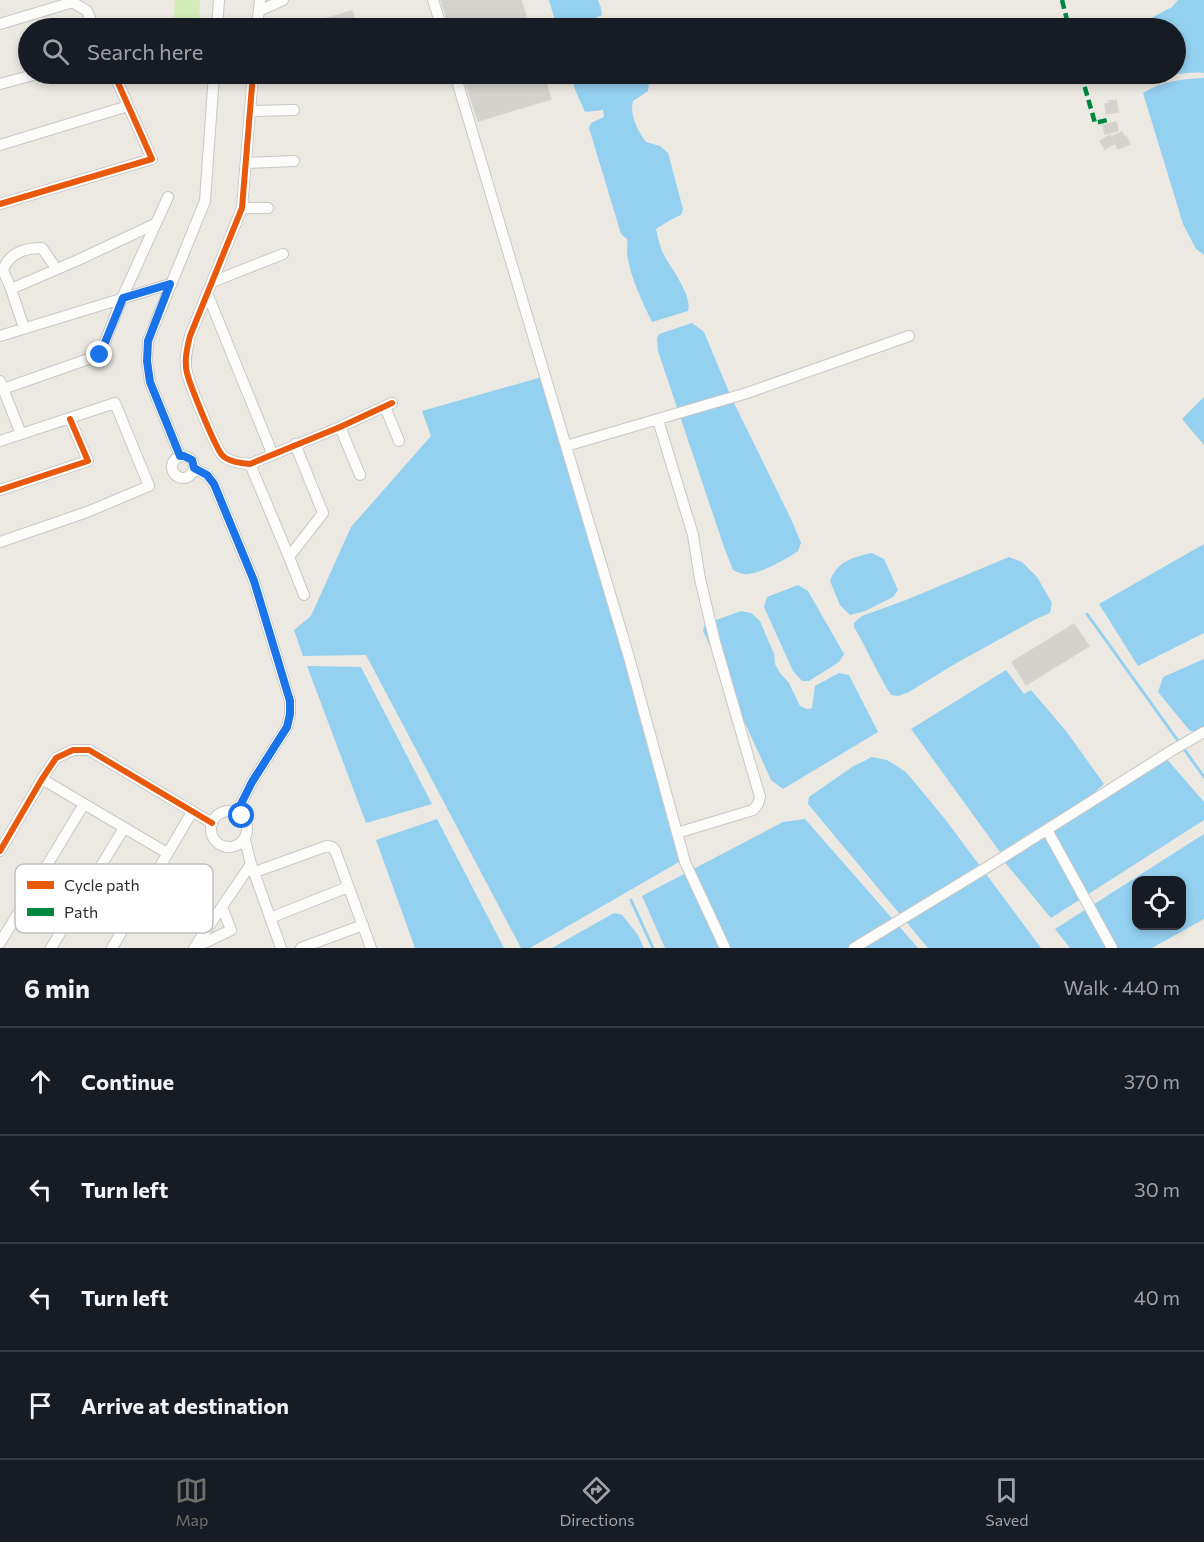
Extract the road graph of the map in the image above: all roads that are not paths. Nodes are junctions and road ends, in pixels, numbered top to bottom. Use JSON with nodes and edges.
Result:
{"nodes":[{"id":1,"x":219,"y":0,"type":"edge"},
{"id":2,"x":283,"y":0,"type":"edge"},
{"id":3,"x":433,"y":0,"type":"edge"},
{"id":4,"x":71,"y":1,"type":"edge"},
{"id":5,"x":259,"y":5,"type":"edge"},
{"id":6,"x":18,"y":18,"type":"edge"},
{"id":7,"x":19,"y":18,"type":"edge"},
{"id":8,"x":90,"y":18,"type":"edge"},
{"id":9,"x":218,"y":18,"type":"edge"},
{"id":10,"x":439,"y":18,"type":"edge"},
{"id":11,"x":0,"y":24,"type":"edge"},
{"id":12,"x":18,"y":79,"type":"edge"},
{"id":13,"x":0,"y":84,"type":"edge"},
{"id":14,"x":118,"y":84,"type":"edge"},
{"id":15,"x":213,"y":84,"type":"edge"},
{"id":16,"x":252,"y":84,"type":"edge"},
{"id":17,"x":458,"y":84,"type":"edge"},
{"id":18,"x":128,"y":106,"type":"junction"},
{"id":19,"x":294,"y":110,"type":"dead end"},
{"id":20,"x":250,"y":111,"type":"junction"},
{"id":21,"x":0,"y":145,"type":"edge"},
{"id":22,"x":294,"y":161,"type":"dead end"},
{"id":23,"x":246,"y":162,"type":"junction"},
{"id":24,"x":168,"y":197,"type":"dead end"},
{"id":25,"x":0,"y":204,"type":"edge"},
{"id":26,"x":242,"y":208,"type":"junction"},
{"id":27,"x":268,"y":208,"type":"dead end"},
{"id":28,"x":155,"y":224,"type":"junction"},
{"id":29,"x":283,"y":254,"type":"dead end"},
{"id":30,"x":55,"y":270,"type":"junction"},
{"id":31,"x":212,"y":282,"type":"junction"},
{"id":32,"x":170,"y":284,"type":"junction"},
{"id":33,"x":11,"y":289,"type":"junction"},
{"id":34,"x":207,"y":293,"type":"junction"},
{"id":35,"x":123,"y":298,"type":"junction"},
{"id":36,"x":24,"y":328,"type":"junction"},
{"id":37,"x":0,"y":336,"type":"edge"},
{"id":38,"x":909,"y":336,"type":"dead end"},
{"id":39,"x":1,"y":387,"type":"edge"},
{"id":40,"x":70,"y":419,"type":"junction"},
{"id":41,"x":658,"y":420,"type":"junction"},
{"id":42,"x":340,"y":427,"type":"junction"},
{"id":43,"x":21,"y":434,"type":"junction"},
{"id":44,"x":0,"y":441,"type":"edge"},
{"id":45,"x":399,"y":441,"type":"dead end"},
{"id":46,"x":295,"y":444,"type":"junction"},
{"id":47,"x":566,"y":446,"type":"junction"},
{"id":48,"x":272,"y":453,"type":"junction"},
{"id":49,"x":180,"y":456,"type":"junction"},
{"id":50,"x":250,"y":464,"type":"junction"},
{"id":51,"x":194,"y":468,"type":"junction"},
{"id":52,"x":360,"y":475,"type":"dead end"},
{"id":53,"x":0,"y":490,"type":"edge"},
{"id":54,"x":0,"y":542,"type":"edge"},
{"id":55,"x":289,"y":557,"type":"junction"},
{"id":56,"x":304,"y":595,"type":"dead end"},
{"id":57,"x":1204,"y":732,"type":"edge"},
{"id":58,"x":42,"y":779,"type":"junction"},
{"id":59,"x":84,"y":804,"type":"junction"},
{"id":60,"x":192,"y":812,"type":"junction"},
{"id":61,"x":237,"y":812,"type":"junction"},
{"id":62,"x":212,"y":823,"type":"junction"},
{"id":63,"x":124,"y":828,"type":"junction"},
{"id":64,"x":1047,"y":830,"type":"junction"},
{"id":65,"x":677,"y":833,"type":"junction"},
{"id":66,"x":245,"y":840,"type":"junction"},
{"id":67,"x":0,"y":851,"type":"edge"},
{"id":68,"x":167,"y":853,"type":"junction"},
{"id":69,"x":48,"y":864,"type":"edge"},
{"id":70,"x":102,"y":864,"type":"edge"},
{"id":71,"x":161,"y":864,"type":"edge"},
{"id":72,"x":253,"y":868,"type":"junction"},
{"id":73,"x":348,"y":887,"type":"junction"},
{"id":74,"x":222,"y":907,"type":"junction"},
{"id":75,"x":15,"y":918,"type":"edge"},
{"id":76,"x":270,"y":918,"type":"junction"},
{"id":77,"x":213,"y":921,"type":"edge"},
{"id":78,"x":363,"y":925,"type":"junction"},
{"id":79,"x":60,"y":933,"type":"edge"},
{"id":80,"x":205,"y":933,"type":"edge"},
{"id":81,"x":0,"y":943,"type":"edge"},
{"id":82,"x":326,"y":944,"type":"edge"},
{"id":83,"x":51,"y":948,"type":"edge"},
{"id":84,"x":195,"y":948,"type":"edge"},
{"id":85,"x":281,"y":948,"type":"edge"},
{"id":86,"x":301,"y":948,"type":"edge"},
{"id":87,"x":371,"y":948,"type":"edge"},
{"id":88,"x":725,"y":948,"type":"edge"},
{"id":89,"x":854,"y":948,"type":"edge"},
{"id":90,"x":1112,"y":948,"type":"edge"}],
"edges":[{"from":1,"to":9,"type":"street"},
{"from":2,"to":5,"type":"street"},
{"from":3,"to":10,"type":"street"},
{"from":4,"to":7,"type":"street"},
{"from":4,"to":8,"type":"street"},
{"from":6,"to":11,"type":"street"},
{"from":12,"to":13,"type":"street"},
{"from":14,"to":18,"type":"street"},
{"from":15,"to":32,"type":"street"},
{"from":16,"to":20,"type":"street"},
{"from":17,"to":47,"type":"street"},
{"from":18,"to":21,"type":"street"},
{"from":18,"to":25,"type":"street"},
{"from":19,"to":20,"type":"street"},
{"from":20,"to":23,"type":"street"},
{"from":22,"to":23,"type":"street"},
{"from":23,"to":26,"type":"street"},
{"from":24,"to":28,"type":"street"},
{"from":26,"to":27,"type":"street"},
{"from":26,"to":31,"type":"street"},
{"from":28,"to":30,"type":"street"},
{"from":28,"to":35,"type":"street"},
{"from":29,"to":31,"type":"street"},
{"from":30,"to":33,"type":"street"},
{"from":30,"to":33,"type":"street"},
{"from":31,"to":34,"type":"street"},
{"from":32,"to":35,"type":"street"},
{"from":32,"to":49,"type":"street"},
{"from":33,"to":36,"type":"street"},
{"from":34,"to":48,"type":"street"},
{"from":34,"to":50,"type":"street"},
{"from":35,"to":36,"type":"street"},
{"from":35,"to":39,"type":"street"},
{"from":36,"to":37,"type":"street"},
{"from":38,"to":41,"type":"street"},
{"from":39,"to":43,"type":"street"},
{"from":40,"to":43,"type":"street"},
{"from":40,"to":53,"type":"street"},
{"from":40,"to":54,"type":"street"},
{"from":41,"to":47,"type":"street"},
{"from":41,"to":65,"type":"street"},
{"from":42,"to":45,"type":"street"},
{"from":42,"to":46,"type":"street"},
{"from":42,"to":52,"type":"street"},
{"from":43,"to":44,"type":"street"},
{"from":46,"to":48,"type":"street"},
{"from":46,"to":55,"type":"street"},
{"from":47,"to":65,"type":"street"},
{"from":48,"to":50,"type":"street"},
{"from":49,"to":51,"type":"street"},
{"from":49,"to":51,"type":"street"},
{"from":50,"to":55,"type":"street"},
{"from":51,"to":61,"type":"street"},
{"from":55,"to":56,"type":"street"},
{"from":57,"to":64,"type":"street"},
{"from":58,"to":59,"type":"street"},
{"from":58,"to":60,"type":"street"},
{"from":58,"to":67,"type":"street"},
{"from":59,"to":63,"type":"street"},
{"from":59,"to":69,"type":"street"},
{"from":60,"to":62,"type":"street"},
{"from":60,"to":68,"type":"street"},
{"from":61,"to":62,"type":"street"},
{"from":61,"to":66,"type":"street"},
{"from":62,"to":66,"type":"street"},
{"from":63,"to":68,"type":"street"},
{"from":63,"to":70,"type":"street"},
{"from":64,"to":89,"type":"street"},
{"from":64,"to":90,"type":"street"},
{"from":65,"to":88,"type":"street"},
{"from":66,"to":72,"type":"street"},
{"from":68,"to":71,"type":"street"},
{"from":72,"to":73,"type":"street"},
{"from":72,"to":74,"type":"street"},
{"from":72,"to":76,"type":"street"},
{"from":73,"to":76,"type":"street"},
{"from":73,"to":78,"type":"street"},
{"from":74,"to":77,"type":"street"},
{"from":74,"to":84,"type":"street"},
{"from":75,"to":81,"type":"street"},
{"from":76,"to":85,"type":"street"},
{"from":78,"to":82,"type":"street"},
{"from":78,"to":87,"type":"street"},
{"from":79,"to":83,"type":"street"},
{"from":80,"to":84,"type":"street"},
{"from":82,"to":86,"type":"street"}]}
